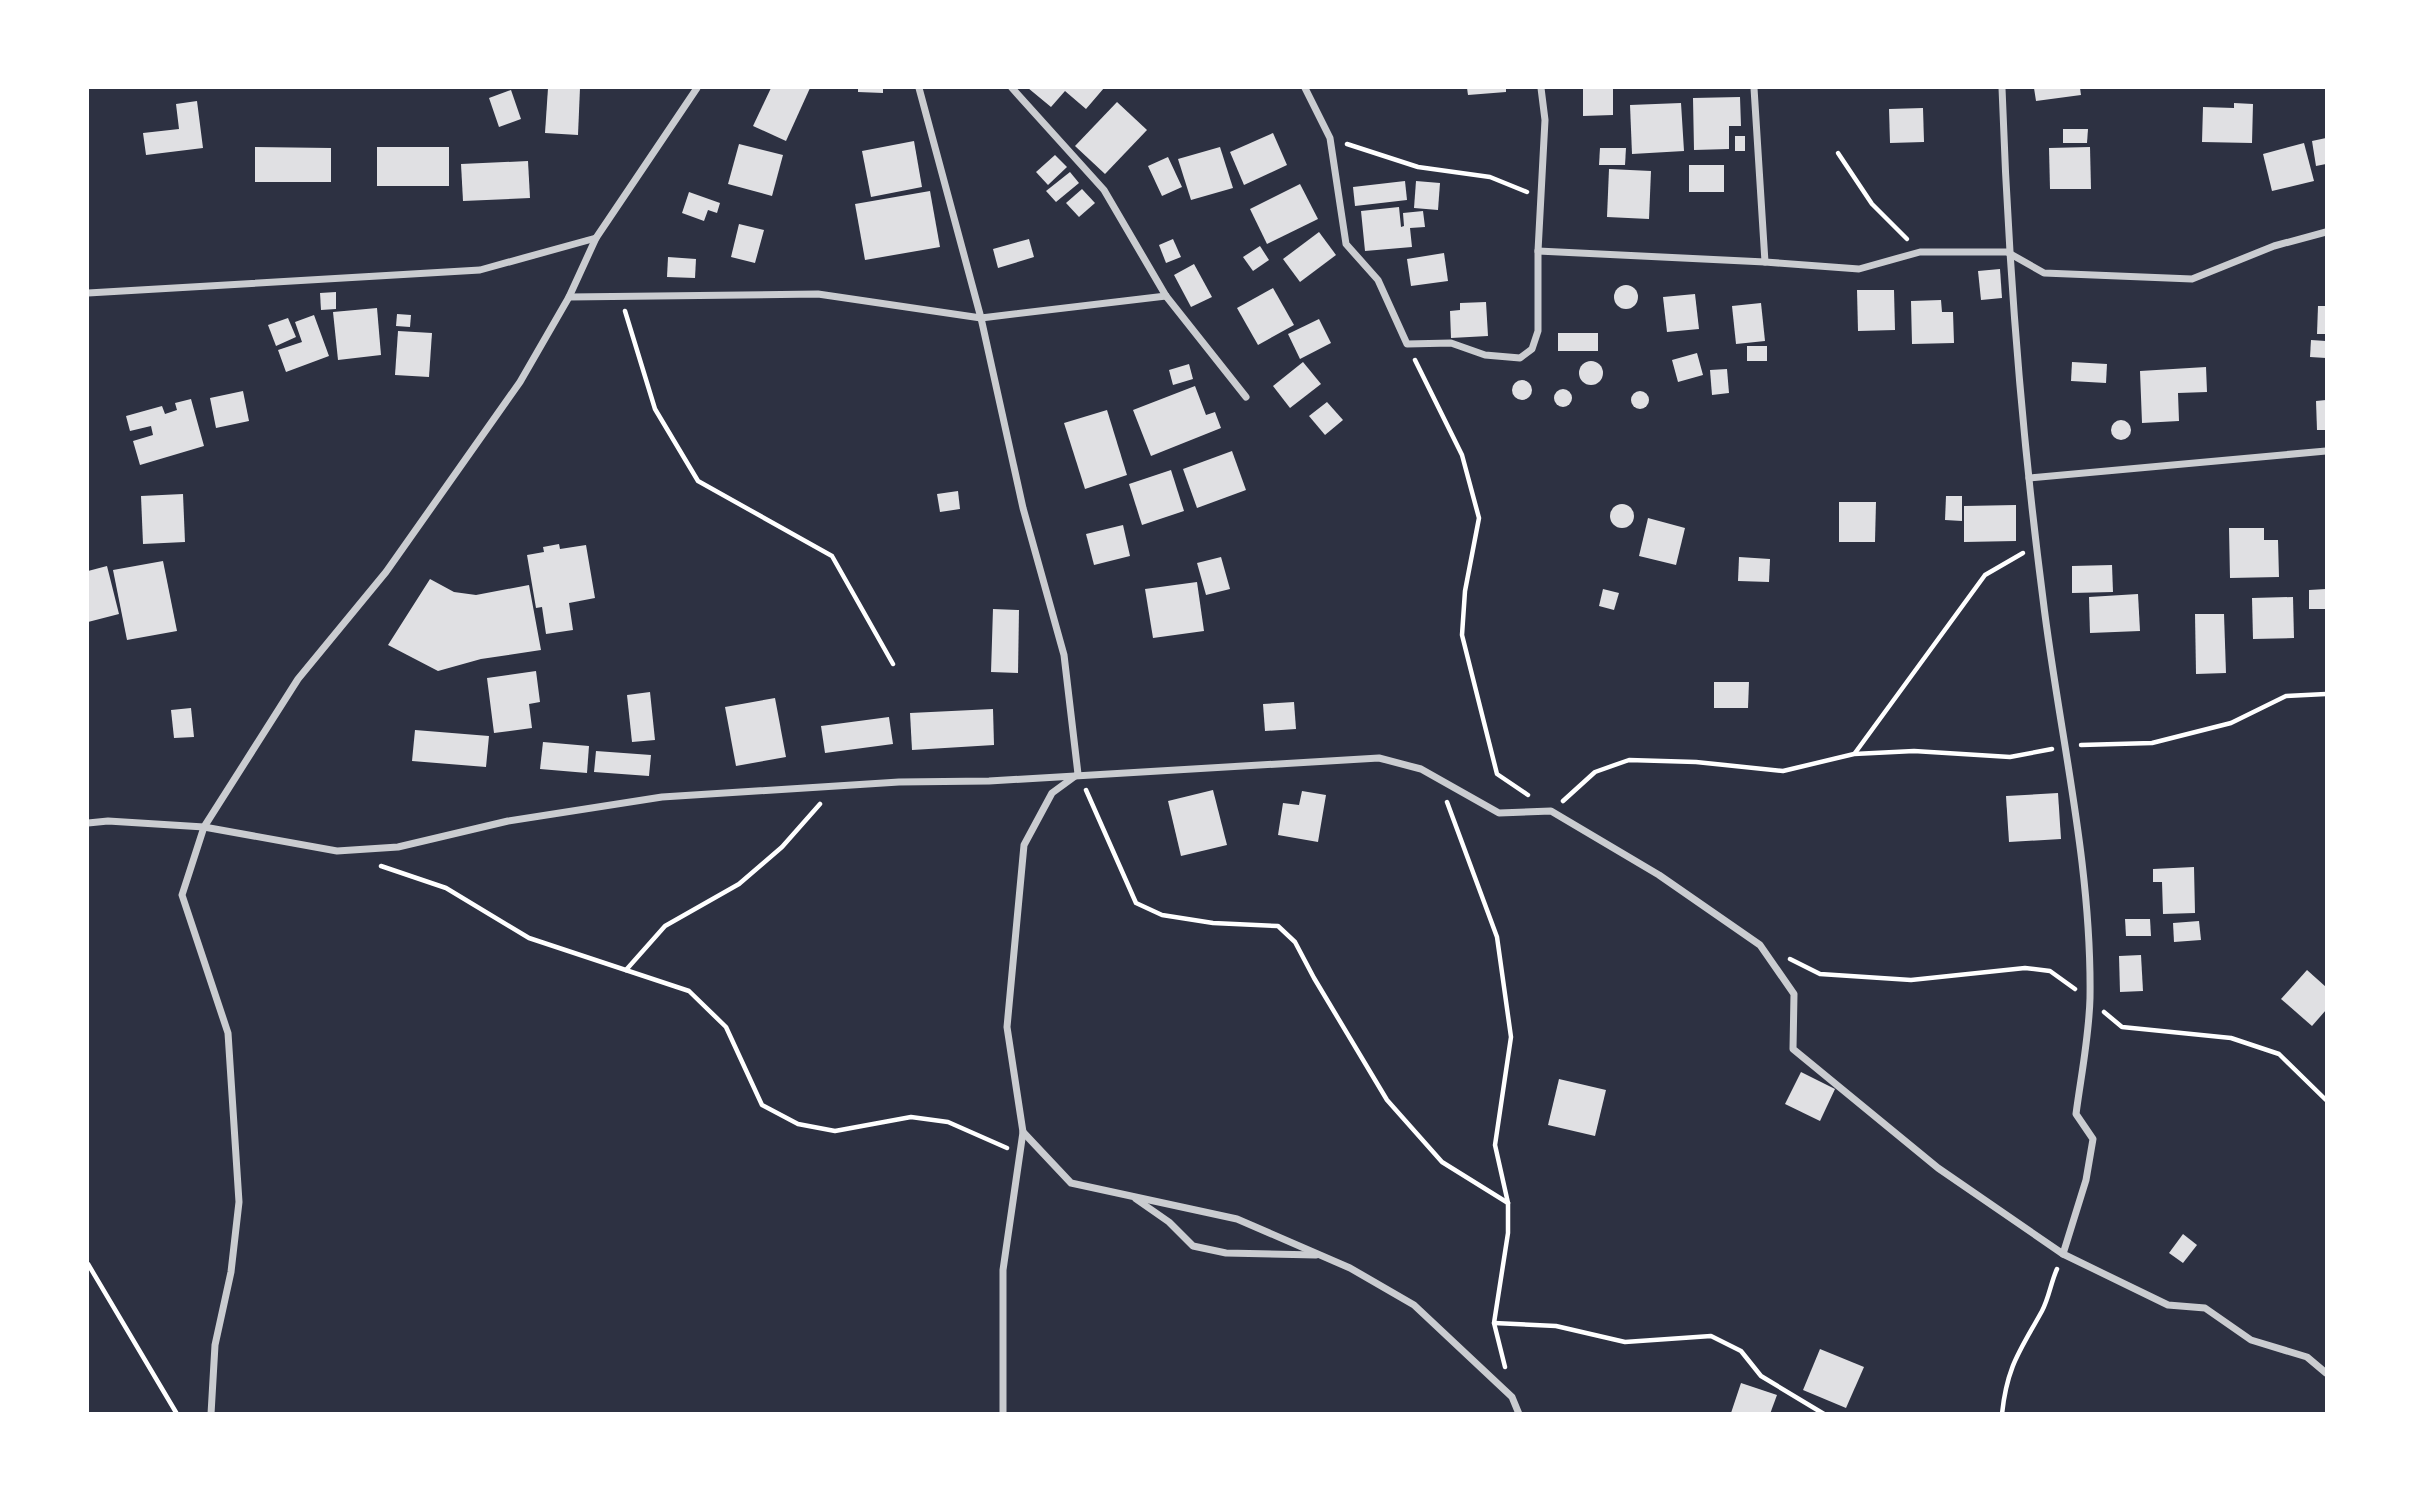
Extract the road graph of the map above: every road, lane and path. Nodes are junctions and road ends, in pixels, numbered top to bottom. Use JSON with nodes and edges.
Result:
{"nodes":[{"id":1,"x":697,"y":88,"type":"edge"},
{"id":2,"x":919,"y":88,"type":"edge"},
{"id":3,"x":1012,"y":88,"type":"edge"},
{"id":4,"x":1305,"y":88,"type":"edge"},
{"id":5,"x":1541,"y":88,"type":"edge"},
{"id":6,"x":1754,"y":88,"type":"edge"},
{"id":7,"x":2002,"y":88,"type":"edge"},
{"id":8,"x":1329,"y":138,"type":"junction"},
{"id":9,"x":1838,"y":153,"type":"dead end"},
{"id":10,"x":1541,"y":198,"type":"junction"},
{"id":11,"x":2326,"y":232,"type":"edge"},
{"id":12,"x":596,"y":239,"type":"junction"},
{"id":13,"x":1538,"y":251,"type":"junction"},
{"id":14,"x":1920,"y":252,"type":"junction"},
{"id":15,"x":2007,"y":253,"type":"junction"},
{"id":16,"x":1765,"y":262,"type":"junction"},
{"id":17,"x":88,"y":293,"type":"edge"},
{"id":18,"x":1167,"y":296,"type":"junction"},
{"id":19,"x":620,"y":297,"type":"junction"},
{"id":20,"x":569,"y":298,"type":"junction"},
{"id":21,"x":981,"y":318,"type":"junction"},
{"id":22,"x":1407,"y":344,"type":"junction"},
{"id":23,"x":1246,"y":397,"type":"dead end"},
{"id":24,"x":2326,"y":451,"type":"edge"},
{"id":25,"x":2028,"y":478,"type":"junction"},
{"id":26,"x":2036,"y":546,"type":"junction"},
{"id":27,"x":893,"y":664,"type":"dead end"},
{"id":28,"x":2326,"y":694,"type":"edge"},
{"id":29,"x":2066,"y":746,"type":"junction"},
{"id":30,"x":1854,"y":754,"type":"junction"},
{"id":31,"x":1078,"y":774,"type":"junction"},
{"id":32,"x":835,"y":787,"type":"junction"},
{"id":33,"x":1441,"y":793,"type":"dead end"},
{"id":34,"x":1551,"y":811,"type":"junction"},
{"id":35,"x":88,"y":823,"type":"edge"},
{"id":36,"x":204,"y":827,"type":"junction"},
{"id":37,"x":373,"y":863,"type":"dead end"},
{"id":38,"x":1760,"y":945,"type":"junction"},
{"id":39,"x":626,"y":970,"type":"junction"},
{"id":40,"x":2090,"y":1000,"type":"junction"},
{"id":41,"x":2326,"y":1100,"type":"edge"},
{"id":42,"x":1023,"y":1132,"type":"junction"},
{"id":43,"x":1020,"y":1154,"type":"junction"},
{"id":44,"x":1132,"y":1197,"type":"junction"},
{"id":45,"x":1508,"y":1203,"type":"junction"},
{"id":46,"x":2063,"y":1254,"type":"junction"},
{"id":47,"x":1319,"y":1255,"type":"junction"},
{"id":48,"x":88,"y":1264,"type":"edge"},
{"id":49,"x":1494,"y":1323,"type":"junction"},
{"id":50,"x":2326,"y":1373,"type":"edge"},
{"id":51,"x":1512,"y":1396,"type":"junction"},
{"id":52,"x":177,"y":1413,"type":"edge"},
{"id":53,"x":211,"y":1413,"type":"edge"},
{"id":54,"x":1003,"y":1413,"type":"edge"},
{"id":55,"x":1519,"y":1413,"type":"edge"},
{"id":56,"x":1824,"y":1413,"type":"edge"},
{"id":57,"x":2002,"y":1413,"type":"edge"}],
"edges":[{"from":1,"to":12,"type":"street"},
{"from":2,"to":21,"type":"street"},
{"from":3,"to":18,"type":"street"},
{"from":4,"to":8,"type":"street"},
{"from":5,"to":10,"type":"street"},
{"from":6,"to":16,"type":"street"},
{"from":7,"to":15,"type":"street"},
{"from":8,"to":10,"type":"path"},
{"from":8,"to":22,"type":"street"},
{"from":9,"to":14,"type":"path"},
{"from":10,"to":13,"type":"street"},
{"from":11,"to":15,"type":"street"},
{"from":12,"to":17,"type":"street"},
{"from":12,"to":20,"type":"street"},
{"from":13,"to":16,"type":"street"},
{"from":13,"to":22,"type":"street"},
{"from":14,"to":15,"type":"street"},
{"from":14,"to":16,"type":"street"},
{"from":15,"to":25,"type":"street"},
{"from":18,"to":21,"type":"street"},
{"from":18,"to":23,"type":"street"},
{"from":19,"to":20,"type":"street"},
{"from":19,"to":21,"type":"street"},
{"from":19,"to":27,"type":"path"},
{"from":20,"to":36,"type":"street"},
{"from":21,"to":31,"type":"street"},
{"from":22,"to":34,"type":"path"},
{"from":24,"to":25,"type":"street"},
{"from":25,"to":26,"type":"street"},
{"from":26,"to":29,"type":"street"},
{"from":26,"to":30,"type":"path"},
{"from":28,"to":29,"type":"path"},
{"from":29,"to":30,"type":"path"},
{"from":29,"to":40,"type":"street"},
{"from":30,"to":34,"type":"path"},
{"from":31,"to":32,"type":"street"},
{"from":31,"to":34,"type":"street"},
{"from":31,"to":42,"type":"street"},
{"from":31,"to":45,"type":"path"},
{"from":32,"to":36,"type":"street"},
{"from":32,"to":39,"type":"path"},
{"from":33,"to":45,"type":"path"},
{"from":34,"to":38,"type":"street"},
{"from":35,"to":36,"type":"street"},
{"from":36,"to":53,"type":"street"},
{"from":37,"to":39,"type":"path"},
{"from":38,"to":40,"type":"path"},
{"from":38,"to":46,"type":"street"},
{"from":39,"to":43,"type":"path"},
{"from":40,"to":41,"type":"path"},
{"from":40,"to":46,"type":"street"},
{"from":42,"to":43,"type":"street"},
{"from":42,"to":44,"type":"street"},
{"from":43,"to":54,"type":"street"},
{"from":44,"to":47,"type":"street"},
{"from":44,"to":47,"type":"street"},
{"from":45,"to":49,"type":"path"},
{"from":46,"to":50,"type":"street"},
{"from":46,"to":57,"type":"path"},
{"from":47,"to":51,"type":"street"},
{"from":48,"to":52,"type":"path"},
{"from":49,"to":51,"type":"path"},
{"from":49,"to":56,"type":"path"},
{"from":51,"to":55,"type":"street"}]}
